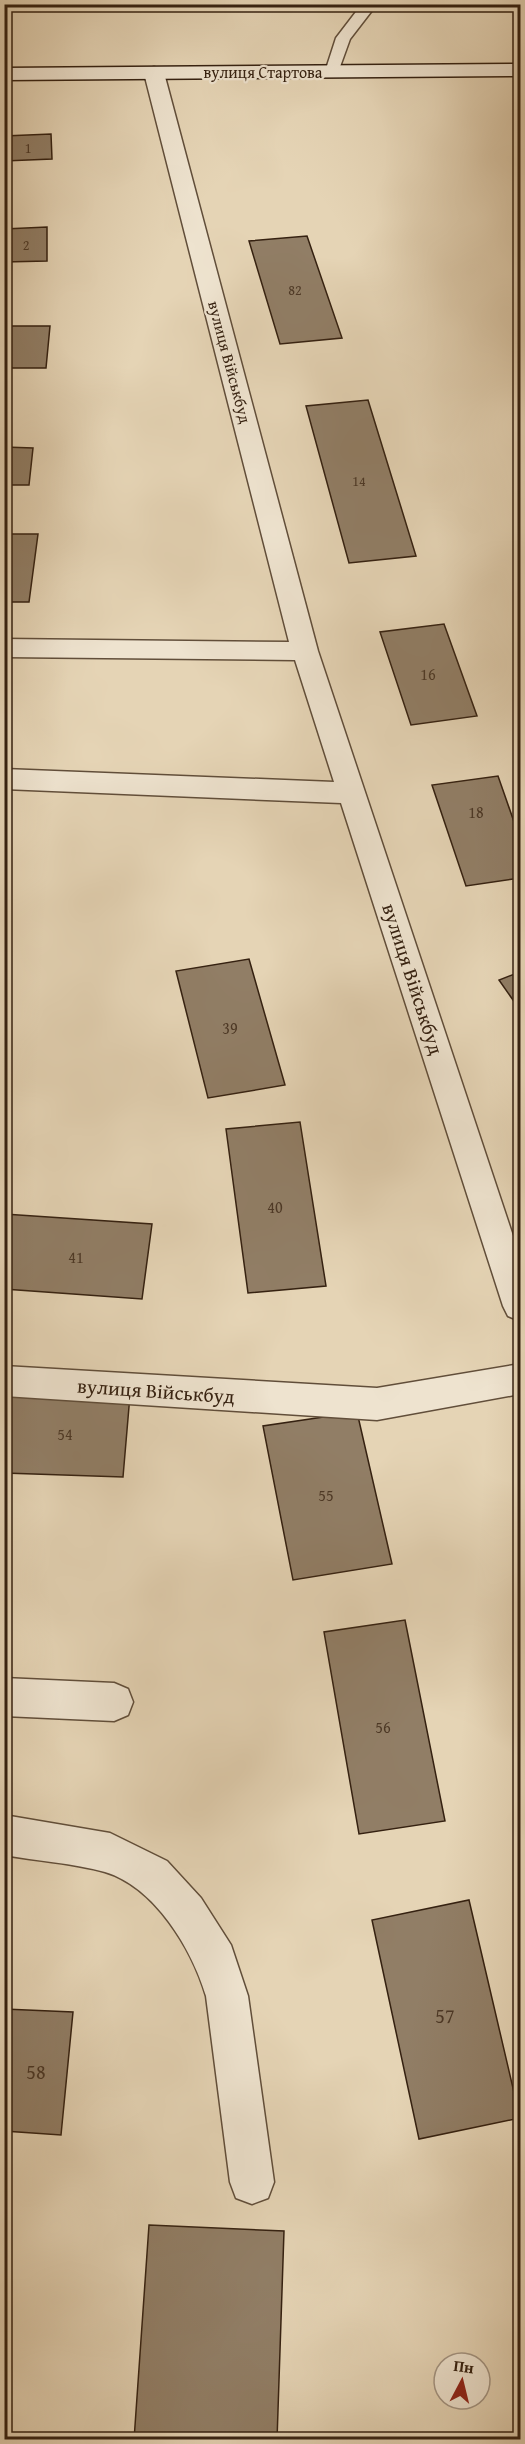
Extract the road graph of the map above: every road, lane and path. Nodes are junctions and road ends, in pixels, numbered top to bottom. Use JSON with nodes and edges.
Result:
{"nodes":[{"id":1,"x":370,"y":4,"type":"edge"},
{"id":2,"x":520,"y":70,"type":"edge"},
{"id":3,"x":332,"y":72,"type":"junction"},
{"id":4,"x":154,"y":73,"type":"junction"},
{"id":5,"x":4,"y":74,"type":"edge"},
{"id":6,"x":4,"y":648,"type":"edge"},
{"id":7,"x":305,"y":651,"type":"junction"},
{"id":8,"x":4,"y":779,"type":"edge"},
{"id":9,"x":352,"y":794,"type":"junction"},
{"id":10,"x":520,"y":1306,"type":"edge"},
{"id":11,"x":520,"y":1379,"type":"edge"},
{"id":12,"x":4,"y":1381,"type":"edge"},
{"id":13,"x":4,"y":1697,"type":"edge"},
{"id":14,"x":114,"y":1702,"type":"dead end"},
{"id":15,"x":4,"y":1834,"type":"edge"},
{"id":16,"x":252,"y":2182,"type":"dead end"}],
"edges":[{"from":1,"to":3,"type":"lane"},
{"from":2,"to":3,"type":"street","name":"вулиця Стартова"},
{"from":3,"to":4,"type":"street","name":"вулиця Стартова"},
{"from":4,"to":5,"type":"street","name":"вулиця Стартова"},
{"from":4,"to":7,"type":"street","name":"вулиця Військбуд"},
{"from":6,"to":7,"type":"street"},
{"from":7,"to":9,"type":"street","name":"вулиця Військбуд"},
{"from":8,"to":9,"type":"street"},
{"from":9,"to":10,"type":"street","name":"вулиця Військбуд"},
{"from":11,"to":12,"type":"street","name":"вулиця Військбуд"},
{"from":13,"to":14,"type":"street"},
{"from":15,"to":16,"type":"street"}]}
